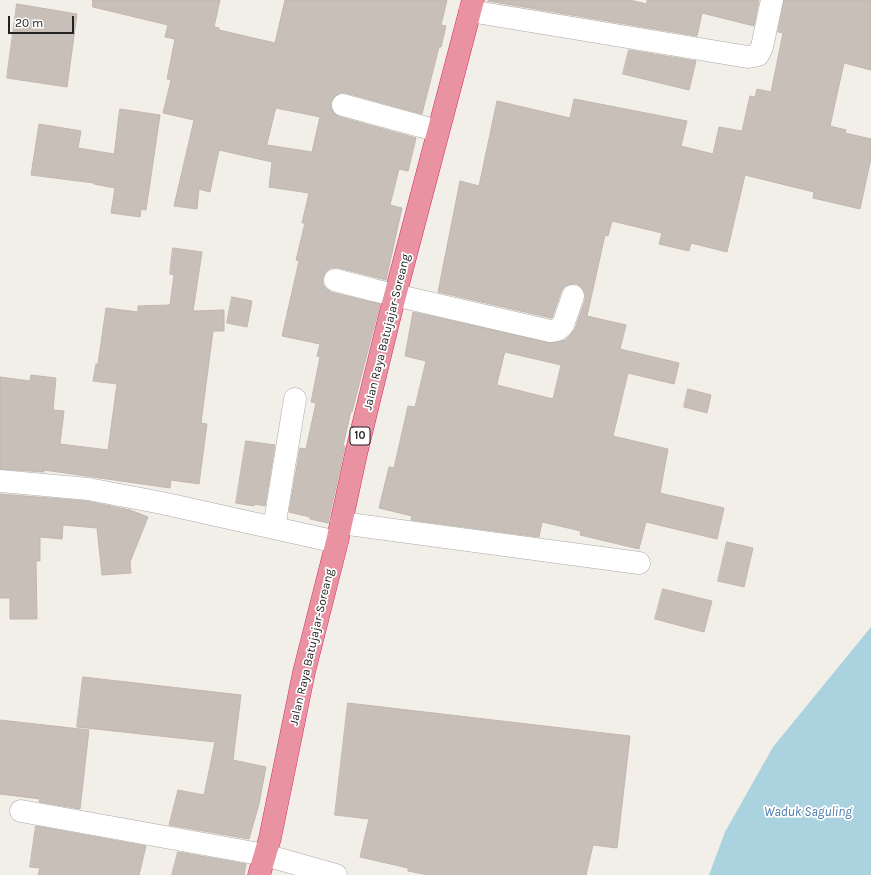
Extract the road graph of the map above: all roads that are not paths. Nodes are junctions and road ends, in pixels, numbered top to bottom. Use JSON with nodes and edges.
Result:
{"nodes":[{"id":1,"x":772,"y":0,"type":"edge"},
{"id":2,"x":471,"y":6,"type":"edge"},
{"id":3,"x":343,"y":105,"type":"dead end"},
{"id":4,"x":438,"y":131,"type":"junction"},
{"id":5,"x":335,"y":280,"type":"dead end"},
{"id":6,"x":396,"y":295,"type":"junction"},
{"id":7,"x":573,"y":296,"type":"dead end"},
{"id":8,"x":295,"y":399,"type":"dead end"},
{"id":9,"x":0,"y":481,"type":"edge"},
{"id":10,"x":274,"y":528,"type":"junction"},
{"id":11,"x":339,"y":533,"type":"junction"},
{"id":12,"x":639,"y":563,"type":"dead end"},
{"id":13,"x":21,"y":811,"type":"dead end"},
{"id":14,"x":262,"y":865,"type":"edge"},
{"id":15,"x":336,"y":875,"type":"edge"}],
"edges":[{"from":1,"to":2,"type":"street"},
{"from":2,"to":4,"type":"highway","name":"Jalan Raya Batujajar-Soreang","number":"10"},
{"from":3,"to":4,"type":"street"},
{"from":4,"to":6,"type":"highway","name":"Jalan Raya Batujajar-Soreang","number":"10"},
{"from":5,"to":6,"type":"street"},
{"from":6,"to":7,"type":"street"},
{"from":6,"to":11,"type":"highway","name":"Jalan Raya Batujajar-Soreang","number":"10"},
{"from":8,"to":10,"type":"street"},
{"from":9,"to":10,"type":"street"},
{"from":10,"to":11,"type":"street"},
{"from":11,"to":12,"type":"street"},
{"from":11,"to":14,"type":"highway","name":"Jalan Raya Batujajar-Soreang","number":"10"},
{"from":13,"to":14,"type":"street"},
{"from":14,"to":15,"type":"street"}]}
